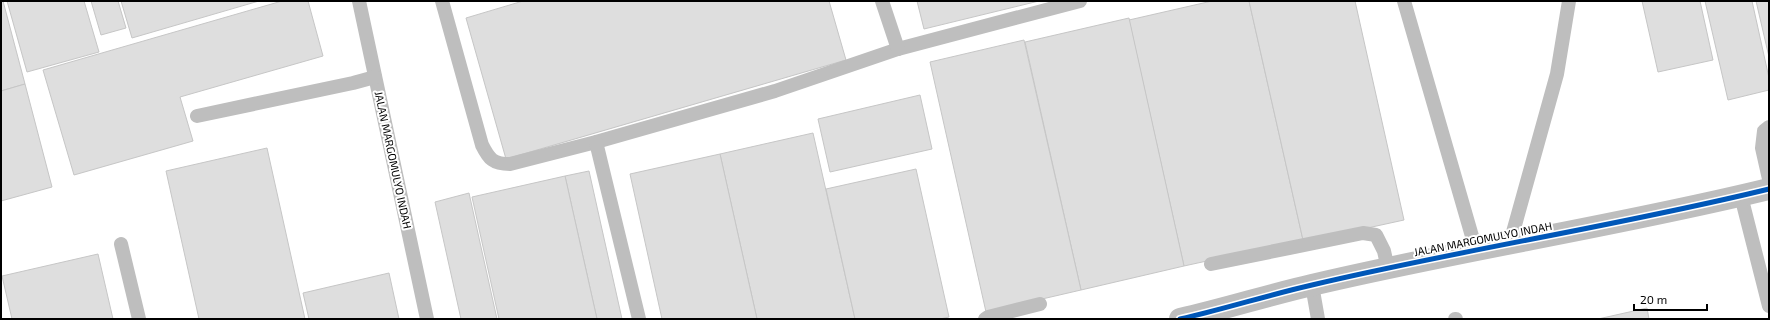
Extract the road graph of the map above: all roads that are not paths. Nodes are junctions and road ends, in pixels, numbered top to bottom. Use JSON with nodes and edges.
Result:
{"nodes":[{"id":1,"x":358,"y":1,"type":"edge"},
{"id":2,"x":442,"y":1,"type":"edge"},
{"id":3,"x":882,"y":1,"type":"edge"},
{"id":4,"x":1080,"y":1,"type":"edge"},
{"id":5,"x":1404,"y":1,"type":"edge"},
{"id":6,"x":1569,"y":1,"type":"edge"},
{"id":7,"x":898,"y":49,"type":"junction"},
{"id":8,"x":375,"y":77,"type":"junction"},
{"id":9,"x":197,"y":116,"type":"dead end"},
{"id":10,"x":1769,"y":127,"type":"edge"},
{"id":11,"x":596,"y":142,"type":"junction"},
{"id":12,"x":1769,"y":179,"type":"edge"},
{"id":13,"x":1769,"y":189,"type":"edge"},
{"id":14,"x":1741,"y":196,"type":"junction"},
{"id":15,"x":1510,"y":243,"type":"junction"},
{"id":16,"x":121,"y":244,"type":"dead end"},
{"id":17,"x":1476,"y":250,"type":"junction"},
{"id":18,"x":1211,"y":264,"type":"dead end"},
{"id":19,"x":1388,"y":269,"type":"junction"},
{"id":20,"x":1312,"y":285,"type":"junction"},
{"id":21,"x":1040,"y":304,"type":"dead end"},
{"id":22,"x":1769,"y":306,"type":"edge"},
{"id":23,"x":1202,"y":317,"type":"edge"},
{"id":24,"x":139,"y":319,"type":"edge"},
{"id":25,"x":427,"y":319,"type":"edge"},
{"id":26,"x":639,"y":319,"type":"edge"},
{"id":27,"x":985,"y":319,"type":"edge"},
{"id":28,"x":1180,"y":319,"type":"edge"},
{"id":29,"x":1318,"y":319,"type":"edge"}],
"edges":[{"from":1,"to":8,"type":"lane","name":"JALAN MARGOMULYO INDAH"},
{"from":2,"to":11,"type":"lane"},
{"from":3,"to":7,"type":"lane"},
{"from":4,"to":7,"type":"lane"},
{"from":5,"to":17,"type":"lane"},
{"from":6,"to":15,"type":"lane"},
{"from":7,"to":11,"type":"lane"},
{"from":8,"to":9,"type":"lane"},
{"from":8,"to":25,"type":"lane","name":"JALAN MARGOMULYO INDAH"},
{"from":10,"to":12,"type":"lane"},
{"from":11,"to":26,"type":"lane"},
{"from":13,"to":14,"type":"street","name":"JALAN MARGOMULYO INDAH"},
{"from":14,"to":15,"type":"street","name":"JALAN MARGOMULYO INDAH"},
{"from":14,"to":22,"type":"lane"},
{"from":15,"to":17,"type":"street","name":"JALAN MARGOMULYO INDAH"},
{"from":16,"to":24,"type":"lane"},
{"from":17,"to":19,"type":"street","name":"JALAN MARGOMULYO INDAH"},
{"from":18,"to":19,"type":"lane"},
{"from":19,"to":20,"type":"street","name":"JALAN MARGOMULYO INDAH"},
{"from":20,"to":23,"type":"street","name":"JALAN MARGOMULYO INDAH"},
{"from":20,"to":29,"type":"lane"},
{"from":21,"to":27,"type":"lane"},
{"from":23,"to":28,"type":"street","name":"JALAN MARGOMULYO INDAH"}]}
